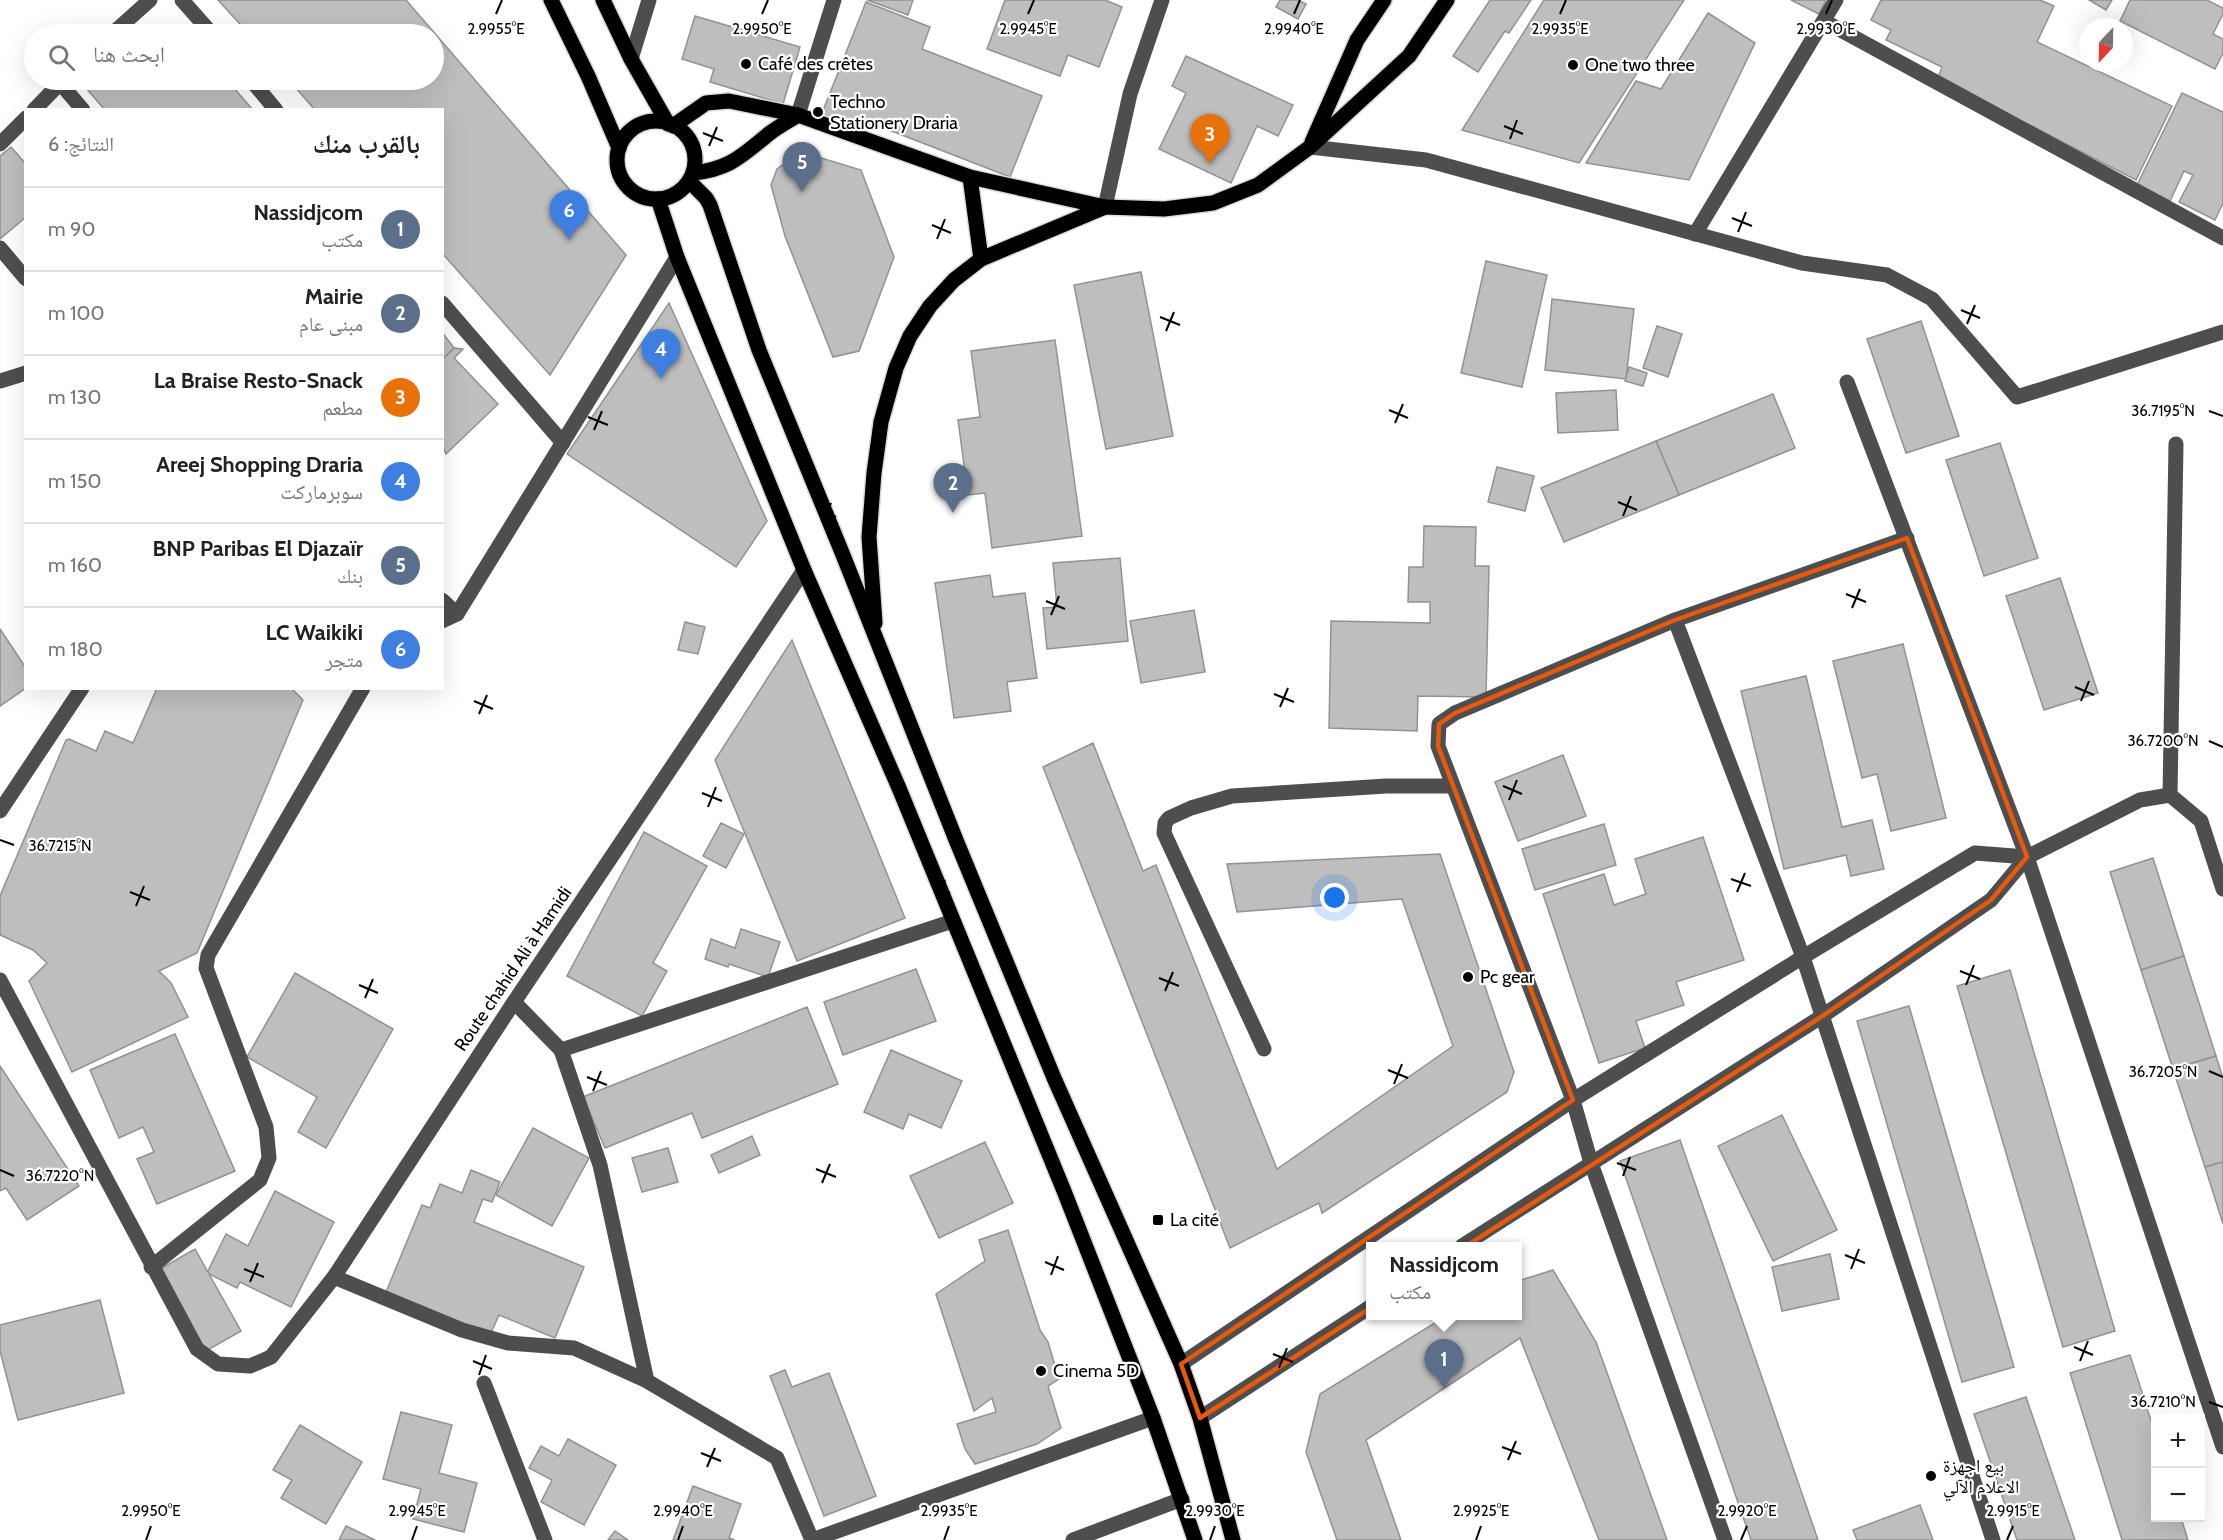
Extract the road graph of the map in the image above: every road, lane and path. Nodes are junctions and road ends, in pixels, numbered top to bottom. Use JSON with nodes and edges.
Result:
{"nodes":[{"id":1,"x":150,"y":0,"type":"edge"},
{"id":2,"x":182,"y":0,"type":"edge"},
{"id":3,"x":551,"y":0,"type":"edge"},
{"id":4,"x":603,"y":0,"type":"edge"},
{"id":5,"x":649,"y":0,"type":"edge"},
{"id":6,"x":834,"y":0,"type":"edge"},
{"id":7,"x":1162,"y":0,"type":"edge"},
{"id":8,"x":1384,"y":0,"type":"edge"},
{"id":9,"x":1447,"y":0,"type":"edge"},
{"id":10,"x":1836,"y":0,"type":"edge"},
{"id":11,"x":1824,"y":21,"type":"junction"},
{"id":12,"x":123,"y":24,"type":"edge"},
{"id":13,"x":203,"y":24,"type":"edge"},
{"id":14,"x":632,"y":59,"type":"junction"},
{"id":15,"x":53,"y":90,"type":"edge"},
{"id":16,"x":68,"y":90,"type":"edge"},
{"id":17,"x":259,"y":90,"type":"edge"},
{"id":18,"x":36,"y":108,"type":"edge"},
{"id":19,"x":81,"y":108,"type":"edge"},
{"id":20,"x":274,"y":108,"type":"edge"},
{"id":21,"x":798,"y":115,"type":"junction"},
{"id":22,"x":24,"y":120,"type":"edge"},
{"id":23,"x":670,"y":125,"type":"junction"},
{"id":24,"x":0,"y":144,"type":"edge"},
{"id":25,"x":1310,"y":147,"type":"junction"},
{"id":26,"x":619,"y":148,"type":"junction"},
{"id":27,"x":691,"y":177,"type":"junction"},
{"id":28,"x":970,"y":177,"type":"junction"},
{"id":29,"x":658,"y":199,"type":"junction"},
{"id":30,"x":1105,"y":207,"type":"junction"},
{"id":31,"x":1695,"y":234,"type":"junction"},
{"id":32,"x":2223,"y":238,"type":"edge"},
{"id":33,"x":0,"y":249,"type":"edge"},
{"id":34,"x":677,"y":257,"type":"junction"},
{"id":35,"x":981,"y":259,"type":"junction"},
{"id":36,"x":24,"y":277,"type":"edge"},
{"id":37,"x":444,"y":305,"type":"edge"},
{"id":38,"x":2223,"y":332,"type":"edge"},
{"id":39,"x":24,"y":374,"type":"edge"},
{"id":40,"x":0,"y":381,"type":"edge"},
{"id":41,"x":1847,"y":382,"type":"dead end"},
{"id":42,"x":562,"y":442,"type":"junction"},
{"id":43,"x":2176,"y":444,"type":"dead end"},
{"id":44,"x":1907,"y":538,"type":"junction"},
{"id":45,"x":804,"y":570,"type":"junction"},
{"id":46,"x":444,"y":602,"type":"edge"},
{"id":47,"x":457,"y":614,"type":"junction"},
{"id":48,"x":444,"y":620,"type":"edge"},
{"id":49,"x":1674,"y":620,"type":"junction"},
{"id":50,"x":876,"y":638,"type":"junction"},
{"id":51,"x":81,"y":690,"type":"edge"},
{"id":52,"x":362,"y":690,"type":"edge"},
{"id":53,"x":1453,"y":786,"type":"junction"},
{"id":54,"x":2170,"y":795,"type":"junction"},
{"id":55,"x":0,"y":811,"type":"edge"},
{"id":56,"x":2027,"y":857,"type":"junction"},
{"id":57,"x":2223,"y":889,"type":"edge"},
{"id":58,"x":953,"y":921,"type":"junction"},
{"id":59,"x":1803,"y":957,"type":"junction"},
{"id":60,"x":0,"y":980,"type":"edge"},
{"id":61,"x":514,"y":1002,"type":"junction"},
{"id":62,"x":1821,"y":1017,"type":"junction"},
{"id":63,"x":1264,"y":1049,"type":"dead end"},
{"id":64,"x":561,"y":1050,"type":"junction"},
{"id":65,"x":1573,"y":1100,"type":"junction"},
{"id":66,"x":1591,"y":1163,"type":"junction"},
{"id":67,"x":1468,"y":1242,"type":"edge"},
{"id":68,"x":151,"y":1267,"type":"junction"},
{"id":69,"x":334,"y":1277,"type":"junction"},
{"id":70,"x":1366,"y":1310,"type":"edge"},
{"id":71,"x":1181,"y":1364,"type":"junction"},
{"id":72,"x":647,"y":1381,"type":"junction"},
{"id":73,"x":484,"y":1383,"type":"dead end"},
{"id":74,"x":1153,"y":1418,"type":"junction"},
{"id":75,"x":1200,"y":1418,"type":"junction"},
{"id":76,"x":2223,"y":1447,"type":"edge"},
{"id":77,"x":1182,"y":1499,"type":"junction"},
{"id":78,"x":545,"y":1540,"type":"edge"},
{"id":79,"x":812,"y":1540,"type":"edge"},
{"id":80,"x":1073,"y":1540,"type":"edge"},
{"id":81,"x":1195,"y":1540,"type":"edge"},
{"id":82,"x":1233,"y":1540,"type":"edge"},
{"id":83,"x":1725,"y":1540,"type":"edge"},
{"id":84,"x":1993,"y":1540,"type":"edge"}],
"edges":[{"from":1,"to":12,"type":"street"},
{"from":2,"to":13,"type":"street"},
{"from":3,"to":26,"type":"main road"},
{"from":4,"to":14,"type":"main road"},
{"from":5,"to":14,"type":"street"},
{"from":6,"to":21,"type":"street"},
{"from":7,"to":30,"type":"street"},
{"from":8,"to":25,"type":"main road"},
{"from":9,"to":25,"type":"main road"},
{"from":10,"to":11,"type":"street"},
{"from":11,"to":31,"type":"street"},
{"from":11,"to":32,"type":"street"},
{"from":14,"to":23,"type":"main road"},
{"from":15,"to":18,"type":"street"},
{"from":16,"to":19,"type":"street"},
{"from":17,"to":20,"type":"street"},
{"from":21,"to":23,"type":"main road"},
{"from":21,"to":27,"type":"main road"},
{"from":21,"to":28,"type":"main road"},
{"from":22,"to":24,"type":"street"},
{"from":23,"to":26,"type":"main road"},
{"from":23,"to":27,"type":"main road"},
{"from":25,"to":30,"type":"main road"},
{"from":25,"to":31,"type":"street"},
{"from":26,"to":29,"type":"main road"},
{"from":27,"to":29,"type":"main road"},
{"from":27,"to":50,"type":"main road"},
{"from":28,"to":30,"type":"main road"},
{"from":28,"to":35,"type":"main road"},
{"from":29,"to":34,"type":"main road"},
{"from":30,"to":35,"type":"main road"},
{"from":31,"to":38,"type":"street"},
{"from":33,"to":36,"type":"street"},
{"from":34,"to":42,"type":"street"},
{"from":34,"to":45,"type":"main road"},
{"from":35,"to":50,"type":"main road"},
{"from":37,"to":42,"type":"street"},
{"from":39,"to":40,"type":"street"},
{"from":41,"to":44,"type":"street"},
{"from":42,"to":47,"type":"street"},
{"from":43,"to":54,"type":"street"},
{"from":44,"to":49,"type":"street"},
{"from":44,"to":56,"type":"street"},
{"from":45,"to":58,"type":"main road"},
{"from":45,"to":61,"type":"street","name":"Route chahid Ali à Hamidi"},
{"from":46,"to":47,"type":"street"},
{"from":47,"to":48,"type":"street"},
{"from":49,"to":53,"type":"street"},
{"from":49,"to":59,"type":"street"},
{"from":50,"to":71,"type":"main road"},
{"from":51,"to":55,"type":"street"},
{"from":52,"to":68,"type":"street"},
{"from":53,"to":63,"type":"street"},
{"from":53,"to":65,"type":"street"},
{"from":54,"to":56,"type":"street"},
{"from":54,"to":57,"type":"street"},
{"from":56,"to":59,"type":"street"},
{"from":56,"to":62,"type":"street"},
{"from":56,"to":76,"type":"street"},
{"from":58,"to":64,"type":"street"},
{"from":58,"to":74,"type":"main road"},
{"from":59,"to":62,"type":"street"},
{"from":59,"to":65,"type":"street"},
{"from":60,"to":68,"type":"street","name":"Route chahid Ali à Hamidi"},
{"from":61,"to":64,"type":"street"},
{"from":61,"to":69,"type":"street","name":"Route chahid Ali à Hamidi"},
{"from":62,"to":66,"type":"street"},
{"from":62,"to":84,"type":"street"},
{"from":64,"to":72,"type":"street"},
{"from":65,"to":66,"type":"street"},
{"from":65,"to":71,"type":"street"},
{"from":66,"to":67,"type":"street"},
{"from":66,"to":83,"type":"street"},
{"from":68,"to":69,"type":"street","name":"Route chahid Ali à Hamidi"},
{"from":69,"to":72,"type":"street"},
{"from":70,"to":75,"type":"street"},
{"from":71,"to":75,"type":"main road"},
{"from":72,"to":79,"type":"street"},
{"from":73,"to":78,"type":"street"},
{"from":74,"to":77,"type":"main road"},
{"from":74,"to":79,"type":"street"},
{"from":75,"to":82,"type":"main road"},
{"from":77,"to":80,"type":"street"},
{"from":77,"to":81,"type":"main road"}]}
